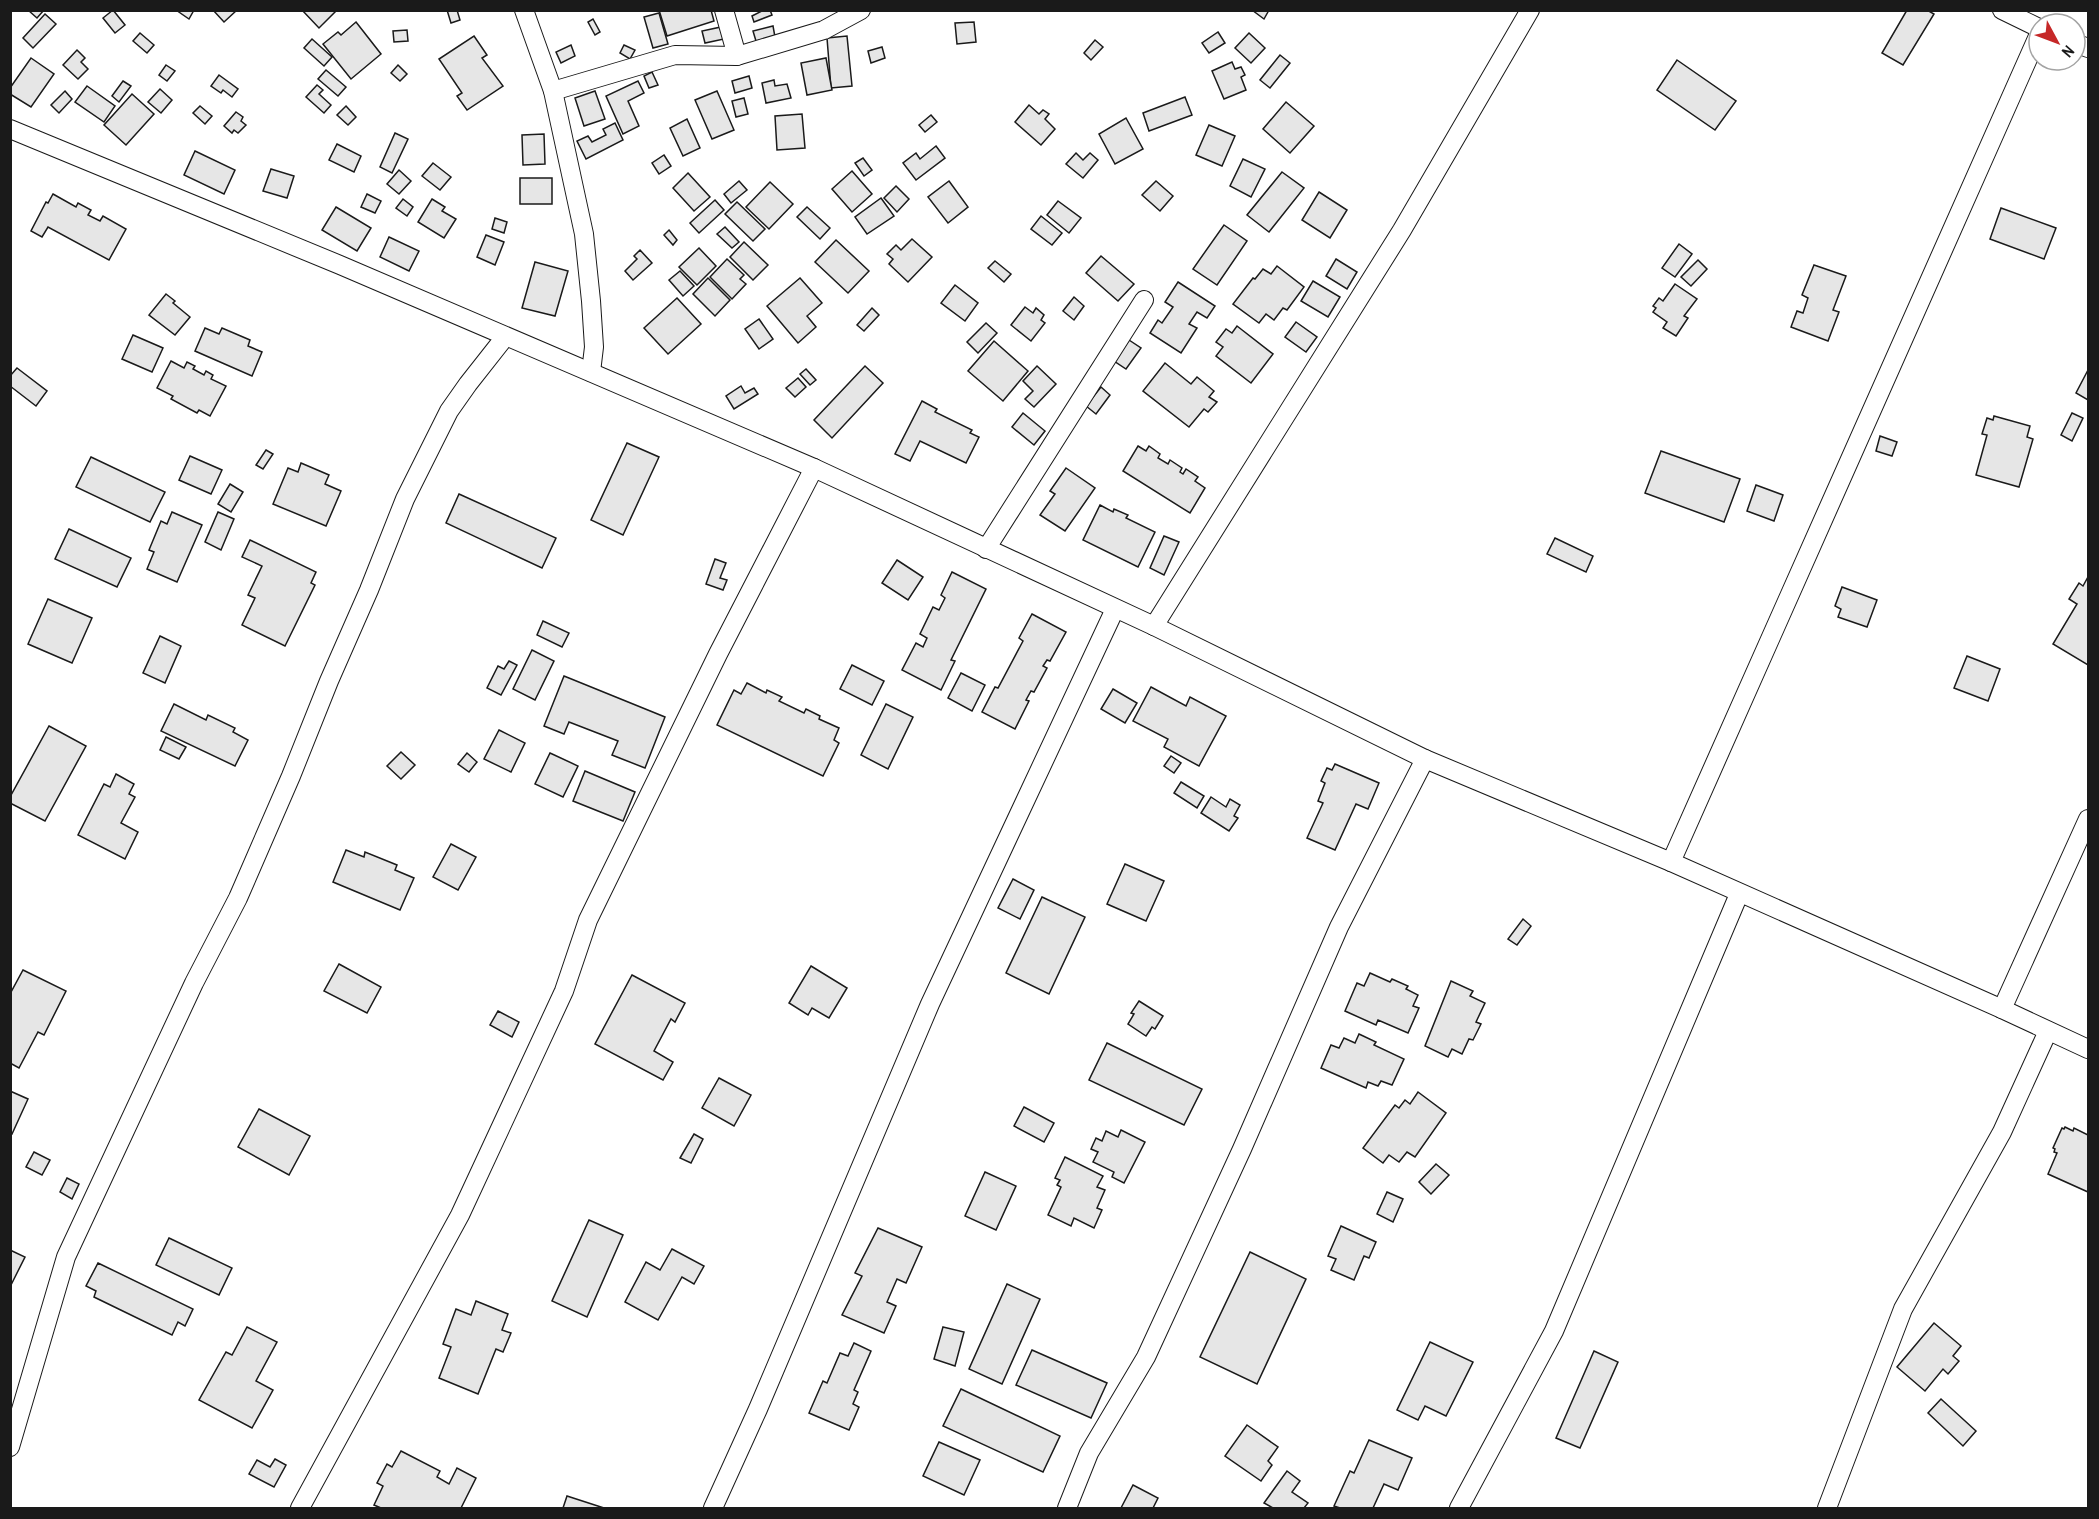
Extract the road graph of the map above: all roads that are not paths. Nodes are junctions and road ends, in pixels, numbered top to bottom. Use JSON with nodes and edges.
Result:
{"nodes":[{"id":1,"x":524,"y":10,"type":"edge"},
{"id":2,"x":724,"y":10,"type":"edge"},
{"id":3,"x":861,"y":10,"type":"edge"},
{"id":4,"x":1530,"y":10,"type":"edge"},
{"id":5,"x":2002,"y":10,"type":"edge"},
{"id":6,"x":2027,"y":22,"type":"edge"},
{"id":7,"x":737,"y":56,"type":"junction"},
{"id":8,"x":2027,"y":61,"type":"edge"},
{"id":9,"x":552,"y":91,"type":"junction"},
{"id":10,"x":10,"y":129,"type":"edge"},
{"id":11,"x":1144,"y":300,"type":"dead end"},
{"id":12,"x":505,"y":337,"type":"junction"},
{"id":13,"x":591,"y":372,"type":"junction"},
{"id":14,"x":814,"y":468,"type":"junction"},
{"id":15,"x":986,"y":549,"type":"junction"},
{"id":16,"x":1114,"y":609,"type":"junction"},
{"id":17,"x":1154,"y":626,"type":"junction"},
{"id":18,"x":1425,"y":759,"type":"junction"},
{"id":19,"x":2088,"y":819,"type":"edge"},
{"id":20,"x":1671,"y":862,"type":"junction"},
{"id":21,"x":1739,"y":894,"type":"junction"},
{"id":22,"x":2002,"y":1009,"type":"junction"},
{"id":23,"x":2048,"y":1031,"type":"junction"},
{"id":24,"x":2088,"y":1049,"type":"edge"},
{"id":25,"x":10,"y":1447,"type":"edge"},
{"id":26,"x":300,"y":1509,"type":"edge"},
{"id":27,"x":713,"y":1509,"type":"edge"},
{"id":28,"x":1067,"y":1509,"type":"edge"},
{"id":29,"x":1459,"y":1509,"type":"edge"},
{"id":30,"x":1827,"y":1509,"type":"edge"}],
"edges":[{"from":1,"to":9,"type":"street"},
{"from":2,"to":7,"type":"street"},
{"from":3,"to":7,"type":"street"},
{"from":4,"to":17,"type":"street"},
{"from":5,"to":6,"type":"street"},
{"from":7,"to":9,"type":"street"},
{"from":8,"to":20,"type":"street"},
{"from":9,"to":13,"type":"street"},
{"from":10,"to":12,"type":"street"},
{"from":11,"to":15,"type":"street"},
{"from":12,"to":13,"type":"street"},
{"from":12,"to":25,"type":"street"},
{"from":13,"to":14,"type":"street"},
{"from":14,"to":15,"type":"street"},
{"from":14,"to":26,"type":"street"},
{"from":15,"to":16,"type":"street"},
{"from":16,"to":17,"type":"street"},
{"from":16,"to":27,"type":"street"},
{"from":17,"to":18,"type":"street"},
{"from":18,"to":20,"type":"street"},
{"from":18,"to":28,"type":"street"},
{"from":19,"to":22,"type":"street"},
{"from":20,"to":21,"type":"street"},
{"from":21,"to":22,"type":"street"},
{"from":21,"to":29,"type":"street"},
{"from":22,"to":23,"type":"street"},
{"from":23,"to":24,"type":"street"},
{"from":23,"to":30,"type":"street"}]}
